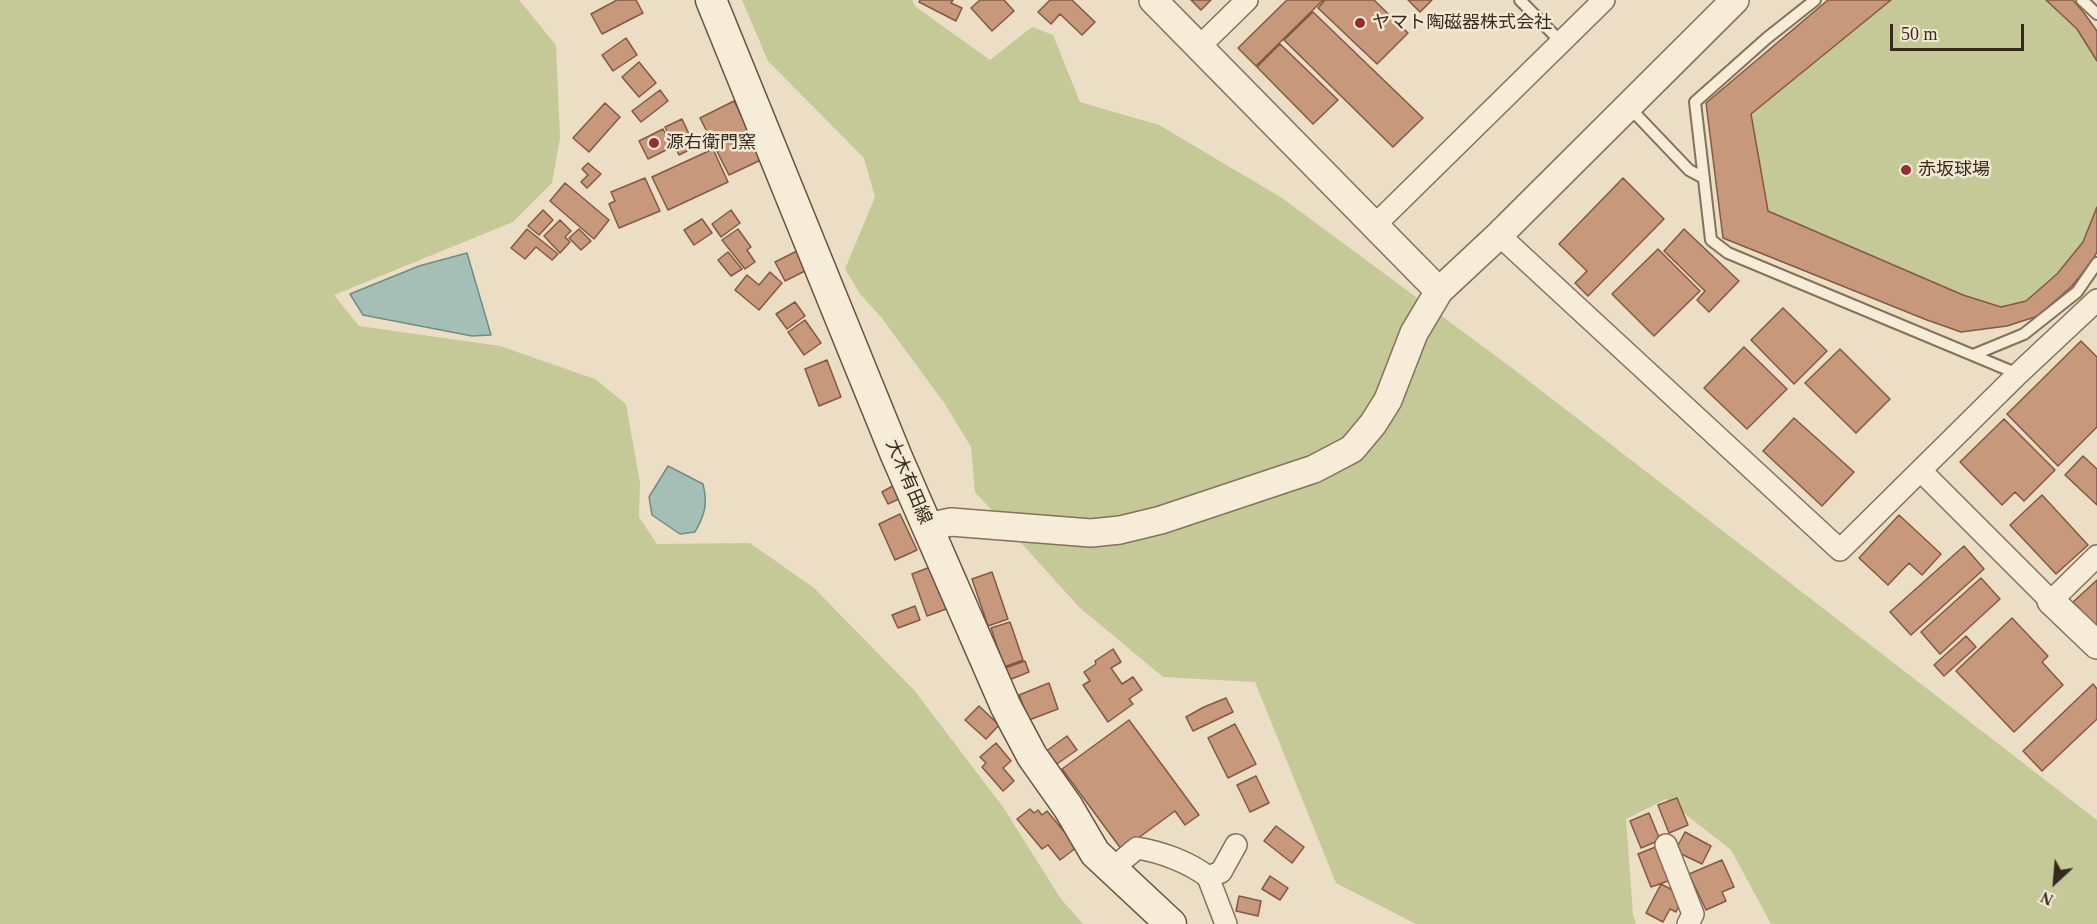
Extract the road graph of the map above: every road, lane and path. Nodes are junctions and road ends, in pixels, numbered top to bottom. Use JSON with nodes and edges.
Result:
{"nodes":[{"id":1,"x":711,"y":0,"type":"edge"},
{"id":2,"x":1153,"y":0,"type":"edge"},
{"id":3,"x":1247,"y":0,"type":"edge"},
{"id":4,"x":1520,"y":0,"type":"edge"},
{"id":5,"x":1604,"y":0,"type":"edge"},
{"id":6,"x":1735,"y":0,"type":"edge"},
{"id":7,"x":1815,"y":0,"type":"edge"},
{"id":8,"x":2082,"y":0,"type":"edge"},
{"id":9,"x":2097,"y":14,"type":"edge"},
{"id":10,"x":1561,"y":42,"type":"junction"},
{"id":11,"x":1199,"y":47,"type":"junction"},
{"id":12,"x":1628,"y":106,"type":"junction"},
{"id":13,"x":1704,"y":177,"type":"junction"},
{"id":14,"x":1375,"y":225,"type":"junction"},
{"id":15,"x":1499,"y":235,"type":"junction"},
{"id":16,"x":2097,"y":263,"type":"edge"},
{"id":17,"x":1439,"y":291,"type":"junction"},
{"id":18,"x":2097,"y":300,"type":"edge"},
{"id":19,"x":1973,"y":355,"type":"junction"},
{"id":20,"x":2019,"y":374,"type":"junction"},
{"id":21,"x":1921,"y":471,"type":"junction"},
{"id":22,"x":927,"y":527,"type":"junction"},
{"id":23,"x":2097,"y":556,"type":"edge"},
{"id":24,"x":2051,"y":601,"type":"junction"},
{"id":25,"x":2097,"y":645,"type":"edge"},
{"id":26,"x":1236,"y":845,"type":"dead end"},
{"id":27,"x":1666,"y":845,"type":"dead end"},
{"id":28,"x":1112,"y":868,"type":"junction"},
{"id":29,"x":1208,"y":877,"type":"junction"},
{"id":30,"x":1171,"y":924,"type":"edge"},
{"id":31,"x":1226,"y":924,"type":"edge"},
{"id":32,"x":1688,"y":924,"type":"edge"}],
"edges":[{"from":1,"to":22,"type":"main road","name":"大木有田線"},
{"from":2,"to":11,"type":"street"},
{"from":3,"to":11,"type":"street"},
{"from":4,"to":10,"type":"lane"},
{"from":5,"to":10,"type":"street"},
{"from":6,"to":12,"type":"street"},
{"from":7,"to":13,"type":"lane"},
{"from":8,"to":9,"type":"lane"},
{"from":10,"to":14,"type":"street"},
{"from":11,"to":14,"type":"street"},
{"from":12,"to":13,"type":"lane"},
{"from":12,"to":15,"type":"street"},
{"from":13,"to":19,"type":"lane"},
{"from":14,"to":17,"type":"street"},
{"from":15,"to":17,"type":"street"},
{"from":15,"to":21,"type":"street"},
{"from":16,"to":19,"type":"lane"},
{"from":17,"to":22,"type":"street"},
{"from":18,"to":20,"type":"street"},
{"from":19,"to":20,"type":"lane"},
{"from":20,"to":21,"type":"street"},
{"from":21,"to":24,"type":"street"},
{"from":22,"to":28,"type":"main road","name":"大木有田線"},
{"from":23,"to":24,"type":"street"},
{"from":24,"to":25,"type":"street"},
{"from":26,"to":29,"type":"street"},
{"from":27,"to":32,"type":"street"},
{"from":28,"to":29,"type":"street"},
{"from":28,"to":30,"type":"main road","name":"大木有田線"},
{"from":29,"to":31,"type":"street"}]}
